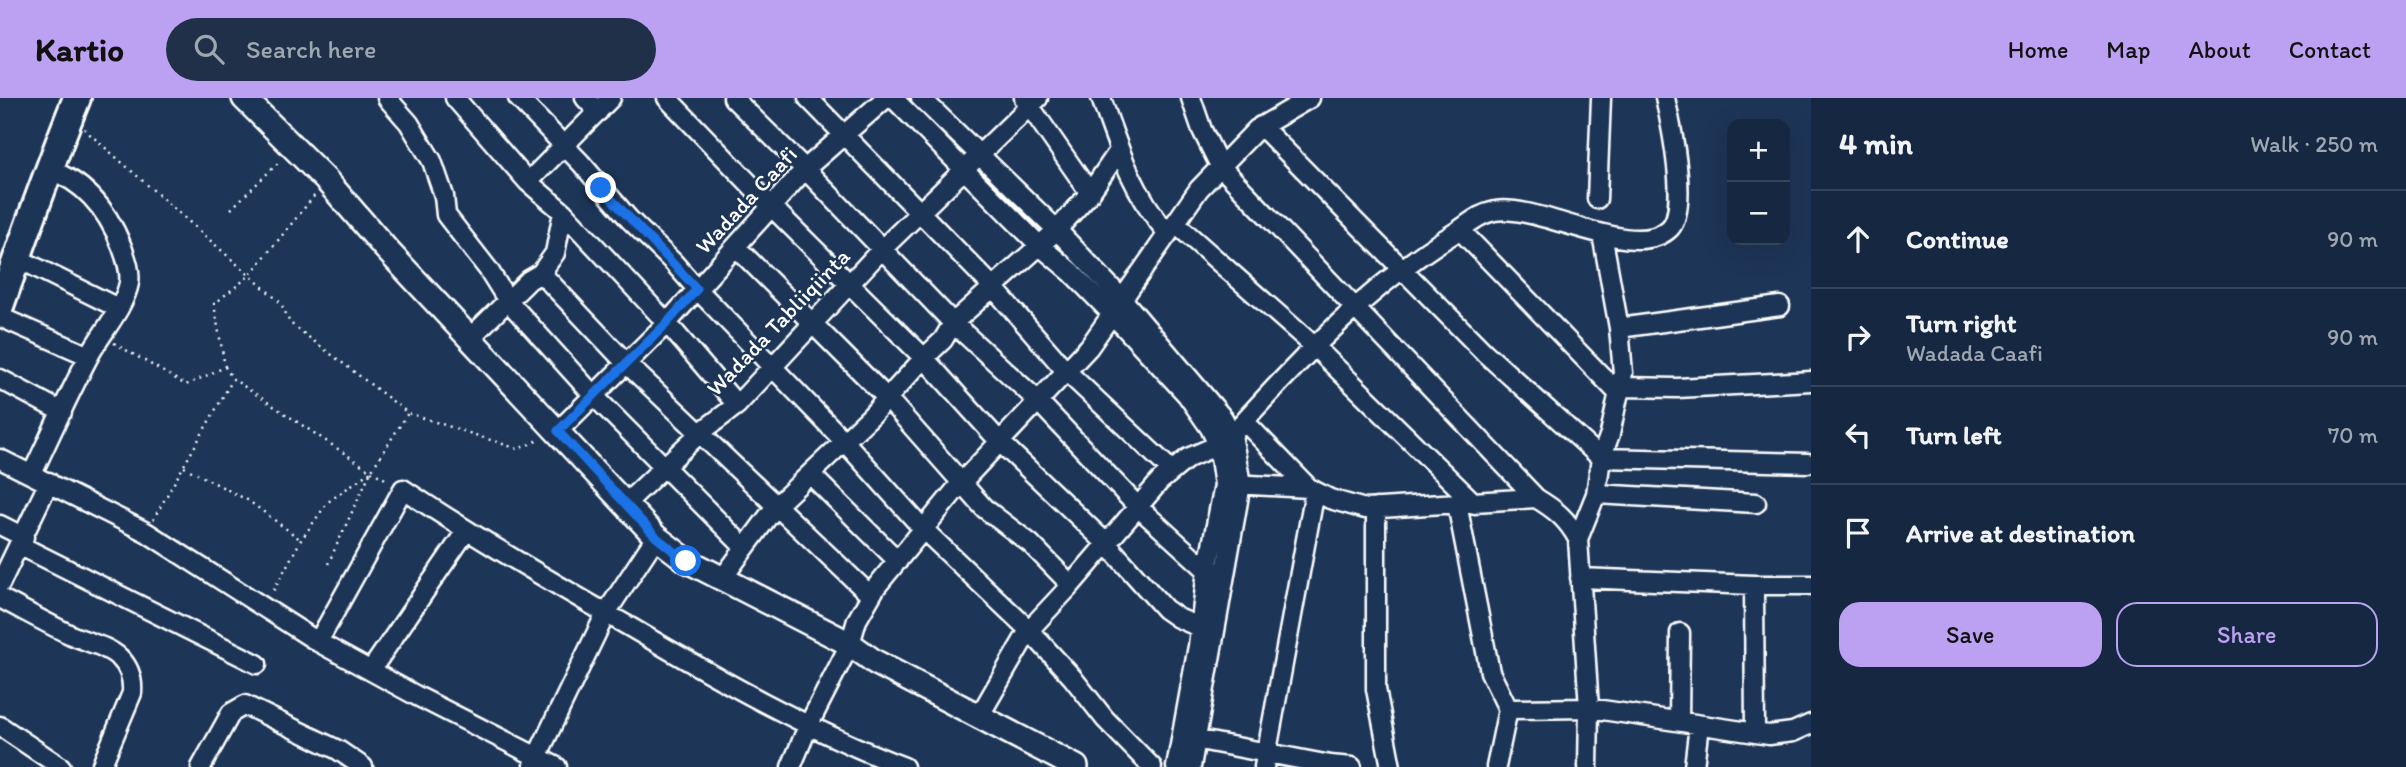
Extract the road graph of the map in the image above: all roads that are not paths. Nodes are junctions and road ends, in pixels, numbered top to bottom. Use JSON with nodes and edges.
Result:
{"nodes":[{"id":1,"x":387,"y":98,"type":"edge"},
{"id":2,"x":455,"y":98,"type":"edge"},
{"id":3,"x":518,"y":98,"type":"edge"},
{"id":4,"x":584,"y":98,"type":"edge"},
{"id":5,"x":611,"y":98,"type":"edge"},
{"id":6,"x":667,"y":98,"type":"edge"},
{"id":7,"x":733,"y":98,"type":"edge"},
{"id":8,"x":808,"y":98,"type":"edge"},
{"id":9,"x":886,"y":98,"type":"edge"},
{"id":10,"x":893,"y":98,"type":"edge"},
{"id":11,"x":921,"y":98,"type":"edge"},
{"id":12,"x":1101,"y":98,"type":"edge"},
{"id":13,"x":1191,"y":98,"type":"edge"},
{"id":14,"x":1310,"y":98,"type":"edge"},
{"id":15,"x":1601,"y":98,"type":"edge"},
{"id":16,"x":1665,"y":98,"type":"edge"},
{"id":17,"x":252,"y":100,"type":"edge"},
{"id":18,"x":1030,"y":100,"type":"edge"},
{"id":19,"x":68,"y":104,"type":"edge"},
{"id":20,"x":598,"y":112,"type":"junction"},
{"id":21,"x":1261,"y":126,"type":"junction"},
{"id":22,"x":844,"y":135,"type":"junction"},
{"id":23,"x":564,"y":146,"type":"junction"},
{"id":24,"x":1118,"y":152,"type":"junction"},
{"id":25,"x":980,"y":155,"type":"junction"},
{"id":26,"x":1220,"y":166,"type":"junction"},
{"id":27,"x":47,"y":169,"type":"junction"},
{"id":28,"x":806,"y":169,"type":"junction"},
{"id":29,"x":964,"y":169,"type":"junction"},
{"id":30,"x":528,"y":182,"type":"junction"},
{"id":31,"x":1090,"y":193,"type":"junction"},
{"id":32,"x":1597,"y":199,"type":"dead end"},
{"id":33,"x":771,"y":206,"type":"junction"},
{"id":34,"x":563,"y":212,"type":"junction"},
{"id":35,"x":921,"y":212,"type":"junction"},
{"id":36,"x":1172,"y":229,"type":"junction"},
{"id":37,"x":1057,"y":230,"type":"junction"},
{"id":38,"x":1460,"y":230,"type":"junction"},
{"id":39,"x":1602,"y":234,"type":"junction"},
{"id":40,"x":1039,"y":245,"type":"junction"},
{"id":41,"x":736,"y":247,"type":"junction"},
{"id":42,"x":881,"y":250,"type":"junction"},
{"id":43,"x":8,"y":256,"type":"edge"},
{"id":44,"x":1404,"y":269,"type":"junction"},
{"id":45,"x":541,"y":273,"type":"junction"},
{"id":46,"x":849,"y":284,"type":"junction"},
{"id":47,"x":992,"y":286,"type":"junction"},
{"id":48,"x":697,"y":289,"type":"junction"},
{"id":49,"x":508,"y":301,"type":"junction"},
{"id":50,"x":0,"y":306,"type":"edge"},
{"id":51,"x":1780,"y":306,"type":"dead end"},
{"id":52,"x":118,"y":308,"type":"junction"},
{"id":53,"x":1118,"y":308,"type":"junction"},
{"id":54,"x":1355,"y":309,"type":"junction"},
{"id":55,"x":0,"y":317,"type":"edge"},
{"id":56,"x":667,"y":323,"type":"junction"},
{"id":57,"x":812,"y":323,"type":"junction"},
{"id":58,"x":953,"y":324,"type":"junction"},
{"id":59,"x":1619,"y":328,"type":"junction"},
{"id":60,"x":470,"y":338,"type":"junction"},
{"id":61,"x":1314,"y":346,"type":"junction"},
{"id":62,"x":89,"y":356,"type":"junction"},
{"id":63,"x":924,"y":358,"type":"junction"},
{"id":64,"x":626,"y":363,"type":"junction"},
{"id":65,"x":771,"y":366,"type":"junction"},
{"id":66,"x":1067,"y":372,"type":"junction"},
{"id":67,"x":0,"y":379,"type":"edge"},
{"id":68,"x":1811,"y":381,"type":"edge"},
{"id":69,"x":1620,"y":391,"type":"junction"},
{"id":70,"x":594,"y":396,"type":"junction"},
{"id":71,"x":887,"y":398,"type":"junction"},
{"id":72,"x":1038,"y":401,"type":"junction"},
{"id":73,"x":737,"y":405,"type":"junction"},
{"id":74,"x":62,"y":412,"type":"junction"},
{"id":75,"x":558,"y":431,"type":"junction"},
{"id":76,"x":701,"y":432,"type":"junction"},
{"id":77,"x":1232,"y":433,"type":"junction"},
{"id":78,"x":844,"y":441,"type":"junction"},
{"id":79,"x":1000,"y":442,"type":"junction"},
{"id":80,"x":1601,"y":458,"type":"junction"},
{"id":81,"x":0,"y":460,"type":"edge"},
{"id":82,"x":1808,"y":463,"type":"dead end"},
{"id":83,"x":663,"y":467,"type":"junction"},
{"id":84,"x":1171,"y":470,"type":"junction"},
{"id":85,"x":32,"y":474,"type":"junction"},
{"id":86,"x":810,"y":474,"type":"junction"},
{"id":87,"x":49,"y":482,"type":"junction"},
{"id":88,"x":962,"y":482,"type":"junction"},
{"id":89,"x":1232,"y":484,"type":"junction"},
{"id":90,"x":1312,"y":490,"type":"junction"},
{"id":91,"x":1596,"y":494,"type":"junction"},
{"id":92,"x":1536,"y":498,"type":"junction"},
{"id":93,"x":1756,"y":503,"type":"dead end"},
{"id":94,"x":1457,"y":504,"type":"junction"},
{"id":95,"x":1475,"y":504,"type":"junction"},
{"id":96,"x":624,"y":505,"type":"junction"},
{"id":97,"x":776,"y":506,"type":"junction"},
{"id":98,"x":1138,"y":507,"type":"junction"},
{"id":99,"x":1376,"y":508,"type":"junction"},
{"id":100,"x":0,"y":525,"type":"edge"},
{"id":101,"x":924,"y":530,"type":"junction"},
{"id":102,"x":466,"y":531,"type":"junction"},
{"id":103,"x":656,"y":537,"type":"junction"},
{"id":104,"x":1578,"y":539,"type":"junction"},
{"id":105,"x":22,"y":541,"type":"junction"},
{"id":106,"x":1107,"y":543,"type":"junction"},
{"id":107,"x":745,"y":548,"type":"junction"},
{"id":108,"x":898,"y":561,"type":"junction"},
{"id":109,"x":1207,"y":570,"type":"junction"},
{"id":110,"x":1225,"y":571,"type":"junction"},
{"id":111,"x":1580,"y":578,"type":"junction"},
{"id":112,"x":722,"y":579,"type":"junction"},
{"id":113,"x":0,"y":584,"type":"edge"},
{"id":114,"x":1071,"y":585,"type":"junction"},
{"id":115,"x":1754,"y":585,"type":"junction"},
{"id":116,"x":1811,"y":585,"type":"edge"},
{"id":117,"x":870,"y":595,"type":"junction"},
{"id":118,"x":0,"y":598,"type":"edge"},
{"id":119,"x":606,"y":613,"type":"junction"},
{"id":120,"x":1199,"y":627,"type":"junction"},
{"id":121,"x":1029,"y":630,"type":"junction"},
{"id":122,"x":1680,"y":633,"type":"dead end"},
{"id":123,"x":318,"y":642,"type":"junction"},
{"id":124,"x":850,"y":644,"type":"junction"},
{"id":125,"x":1204,"y":647,"type":"junction"},
{"id":126,"x":257,"y":664,"type":"dead end"},
{"id":127,"x":371,"y":670,"type":"junction"},
{"id":128,"x":1590,"y":708,"type":"junction"},
{"id":129,"x":1508,"y":709,"type":"junction"},
{"id":130,"x":980,"y":715,"type":"junction"},
{"id":131,"x":1679,"y":721,"type":"junction"},
{"id":132,"x":809,"y":724,"type":"junction"},
{"id":133,"x":1811,"y":724,"type":"edge"},
{"id":134,"x":1699,"y":725,"type":"junction"},
{"id":135,"x":0,"y":726,"type":"edge"},
{"id":136,"x":1755,"y":733,"type":"junction"},
{"id":137,"x":1188,"y":737,"type":"junction"},
{"id":138,"x":1266,"y":760,"type":"edge"},
{"id":139,"x":535,"y":762,"type":"edge"},
{"id":140,"x":1330,"y":766,"type":"edge"},
{"id":141,"x":61,"y":767,"type":"edge"},
{"id":142,"x":102,"y":767,"type":"edge"},
{"id":143,"x":201,"y":767,"type":"edge"},
{"id":144,"x":363,"y":767,"type":"edge"},
{"id":145,"x":557,"y":767,"type":"edge"},
{"id":146,"x":791,"y":767,"type":"edge"},
{"id":147,"x":904,"y":767,"type":"edge"},
{"id":148,"x":1076,"y":767,"type":"edge"},
{"id":149,"x":1152,"y":767,"type":"edge"},
{"id":150,"x":1176,"y":767,"type":"edge"},
{"id":151,"x":1191,"y":767,"type":"edge"},
{"id":152,"x":1352,"y":767,"type":"edge"},
{"id":153,"x":1391,"y":767,"type":"edge"},
{"id":154,"x":1496,"y":767,"type":"edge"},
{"id":155,"x":1588,"y":767,"type":"edge"},
{"id":156,"x":1694,"y":767,"type":"edge"}],
"edges":[{"from":1,"to":49,"type":"street"},
{"from":2,"to":30,"type":"street"},
{"from":3,"to":23,"type":"street"},
{"from":4,"to":20,"type":"street"},
{"from":5,"to":20,"type":"street"},
{"from":6,"to":33,"type":"street"},
{"from":7,"to":28,"type":"street"},
{"from":8,"to":22,"type":"street"},
{"from":9,"to":22,"type":"street","name":"Wadada Caafi"},
{"from":10,"to":29,"type":"street"},
{"from":11,"to":25,"type":"street"},
{"from":12,"to":24,"type":"street"},
{"from":13,"to":26,"type":"street"},
{"from":14,"to":21,"type":"street"},
{"from":15,"to":32,"type":"street"},
{"from":16,"to":39,"type":"street"},
{"from":17,"to":60,"type":"main road"},
{"from":18,"to":25,"type":"street","name":"Wadada Tabliiqiinta"},
{"from":18,"to":31,"type":"street"},
{"from":19,"to":27,"type":"highway"},
{"from":19,"to":43,"type":"highway"},
{"from":20,"to":23,"type":"street"},
{"from":21,"to":26,"type":"street"},
{"from":21,"to":44,"type":"street"},
{"from":22,"to":28,"type":"street","name":"Wadada Caafi"},
{"from":22,"to":35,"type":"street"},
{"from":23,"to":30,"type":"street"},
{"from":23,"to":48,"type":"street"},
{"from":24,"to":31,"type":"street"},
{"from":24,"to":36,"type":"street"},
{"from":25,"to":29,"type":"street","name":"Wadada Tabliiqiinta"},
{"from":25,"to":37,"type":"street"},
{"from":26,"to":36,"type":"street"},
{"from":26,"to":54,"type":"street"},
{"from":27,"to":43,"type":"highway"},
{"from":27,"to":52,"type":"street"},
{"from":28,"to":33,"type":"street","name":"Wadada Caafi"},
{"from":28,"to":42,"type":"street"},
{"from":29,"to":35,"type":"street","name":"Wadada Tabliiqiinta"},
{"from":29,"to":40,"type":"street"},
{"from":30,"to":34,"type":"street"},
{"from":31,"to":37,"type":"street"},
{"from":33,"to":41,"type":"street","name":"Wadada Caafi"},
{"from":33,"to":46,"type":"street"},
{"from":34,"to":45,"type":"street"},
{"from":34,"to":56,"type":"street"},
{"from":35,"to":42,"type":"street","name":"Wadada Tabliiqiinta"},
{"from":35,"to":47,"type":"street"},
{"from":36,"to":53,"type":"street"},
{"from":36,"to":61,"type":"street"},
{"from":37,"to":40,"type":"street"},
{"from":37,"to":53,"type":"street"},
{"from":38,"to":39,"type":"street"},
{"from":38,"to":44,"type":"street"},
{"from":38,"to":69,"type":"street"},
{"from":39,"to":59,"type":"street"},
{"from":40,"to":47,"type":"street"},
{"from":40,"to":53,"type":"street"},
{"from":41,"to":48,"type":"street","name":"Wadada Caafi"},
{"from":41,"to":57,"type":"street"},
{"from":42,"to":46,"type":"street","name":"Wadada Tabliiqiinta"},
{"from":42,"to":58,"type":"street"},
{"from":43,"to":50,"type":"highway"},
{"from":43,"to":52,"type":"street"},
{"from":44,"to":54,"type":"street"},
{"from":44,"to":80,"type":"street"},
{"from":45,"to":49,"type":"street"},
{"from":45,"to":64,"type":"street"},
{"from":46,"to":57,"type":"street","name":"Wadada Tabliiqiinta"},
{"from":46,"to":63,"type":"street"},
{"from":47,"to":58,"type":"street"},
{"from":47,"to":66,"type":"street"},
{"from":48,"to":56,"type":"street","name":"Wadada Caafi"},
{"from":48,"to":65,"type":"street"},
{"from":49,"to":60,"type":"street"},
{"from":49,"to":70,"type":"street"},
{"from":51,"to":59,"type":"street"},
{"from":52,"to":62,"type":"street"},
{"from":53,"to":66,"type":"street"},
{"from":53,"to":77,"type":"street"},
{"from":54,"to":61,"type":"street"},
{"from":54,"to":92,"type":"street"},
{"from":55,"to":62,"type":"street"},
{"from":56,"to":64,"type":"street","name":"Wadada Caafi"},
{"from":56,"to":73,"type":"street"},
{"from":57,"to":65,"type":"street","name":"Wadada Tabliiqiinta"},
{"from":57,"to":71,"type":"street"},
{"from":58,"to":63,"type":"street"},
{"from":58,"to":72,"type":"street"},
{"from":59,"to":69,"type":"street"},
{"from":60,"to":75,"type":"main road"},
{"from":61,"to":77,"type":"street"},
{"from":61,"to":95,"type":"street"},
{"from":62,"to":74,"type":"street"},
{"from":63,"to":71,"type":"street"},
{"from":63,"to":79,"type":"street"},
{"from":64,"to":70,"type":"street","name":"Wadada Caafi"},
{"from":64,"to":76,"type":"street"},
{"from":65,"to":73,"type":"street","name":"Wadada Tabliiqiinta"},
{"from":65,"to":78,"type":"street"},
{"from":66,"to":72,"type":"street"},
{"from":66,"to":84,"type":"street"},
{"from":67,"to":74,"type":"street"},
{"from":68,"to":69,"type":"street"},
{"from":69,"to":80,"type":"street"},
{"from":70,"to":75,"type":"street","name":"Wadada Caafi"},
{"from":70,"to":83,"type":"street"},
{"from":71,"to":78,"type":"street"},
{"from":71,"to":88,"type":"street"},
{"from":72,"to":79,"type":"street"},
{"from":72,"to":98,"type":"street"},
{"from":73,"to":76,"type":"street","name":"Wadada Tabliiqiinta"},
{"from":74,"to":85,"type":"street"},
{"from":75,"to":96,"type":"main road"},
{"from":76,"to":83,"type":"street","name":"Wadada Tabliiqiinta"},
{"from":76,"to":97,"type":"street"},
{"from":77,"to":84,"type":"street"},
{"from":77,"to":89,"type":"street"},
{"from":77,"to":90,"type":"street"},
{"from":78,"to":86,"type":"street"},
{"from":78,"to":101,"type":"street"},
{"from":79,"to":88,"type":"street"},
{"from":79,"to":106,"type":"street"},
{"from":80,"to":82,"type":"street"},
{"from":80,"to":91,"type":"street"},
{"from":81,"to":85,"type":"street"},
{"from":83,"to":96,"type":"street","name":"Wadada Tabliiqiinta"},
{"from":83,"to":107,"type":"street"},
{"from":84,"to":98,"type":"street"},
{"from":85,"to":87,"type":"street"},
{"from":86,"to":97,"type":"street"},
{"from":86,"to":108,"type":"street"},
{"from":87,"to":105,"type":"street"},
{"from":87,"to":123,"type":"street"},
{"from":88,"to":101,"type":"street"},
{"from":88,"to":114,"type":"street"},
{"from":89,"to":90,"type":"street"},
{"from":89,"to":109,"type":"street"},
{"from":89,"to":110,"type":"street"},
{"from":90,"to":99,"type":"street"},
{"from":90,"to":138,"type":"street"},
{"from":91,"to":93,"type":"street"},
{"from":91,"to":104,"type":"street"},
{"from":92,"to":95,"type":"street"},
{"from":92,"to":104,"type":"street"},
{"from":94,"to":95,"type":"street"},
{"from":94,"to":99,"type":"street"},
{"from":94,"to":129,"type":"street"},
{"from":96,"to":103,"type":"main road"},
{"from":97,"to":107,"type":"street"},
{"from":97,"to":117,"type":"street"},
{"from":98,"to":106,"type":"street"},
{"from":98,"to":109,"type":"street"},
{"from":99,"to":153,"type":"street"},
{"from":100,"to":105,"type":"street"},
{"from":101,"to":108,"type":"street"},
{"from":101,"to":121,"type":"street"},
{"from":102,"to":119,"type":"street"},
{"from":102,"to":123,"type":"street"},
{"from":102,"to":127,"type":"street"},
{"from":103,"to":112,"type":"main road"},
{"from":103,"to":119,"type":"street"},
{"from":104,"to":111,"type":"street"},
{"from":105,"to":113,"type":"street"},
{"from":105,"to":126,"type":"street"},
{"from":106,"to":114,"type":"street"},
{"from":106,"to":120,"type":"street"},
{"from":107,"to":112,"type":"street"},
{"from":108,"to":117,"type":"street"},
{"from":109,"to":110,"type":"street"},
{"from":109,"to":120,"type":"street"},
{"from":110,"to":125,"type":"street"},
{"from":111,"to":115,"type":"street"},
{"from":111,"to":128,"type":"street"},
{"from":112,"to":124,"type":"main road"},
{"from":114,"to":121,"type":"street"},
{"from":115,"to":116,"type":"street"},
{"from":115,"to":136,"type":"street"},
{"from":117,"to":124,"type":"street"},
{"from":118,"to":142,"type":"street"},
{"from":119,"to":132,"type":"street"},
{"from":119,"to":139,"type":"street"},
{"from":120,"to":125,"type":"street"},
{"from":121,"to":130,"type":"street"},
{"from":121,"to":149,"type":"street"},
{"from":122,"to":131,"type":"street"},
{"from":123,"to":127,"type":"street"},
{"from":124,"to":130,"type":"main road"},
{"from":124,"to":132,"type":"street"},
{"from":125,"to":137,"type":"street"},
{"from":127,"to":139,"type":"street"},
{"from":128,"to":129,"type":"street"},
{"from":128,"to":131,"type":"street"},
{"from":128,"to":155,"type":"street"},
{"from":129,"to":154,"type":"street"},
{"from":130,"to":148,"type":"main road"},
{"from":131,"to":134,"type":"street"},
{"from":132,"to":146,"type":"street"},
{"from":132,"to":147,"type":"street"},
{"from":133,"to":136,"type":"street"},
{"from":134,"to":136,"type":"street"},
{"from":134,"to":156,"type":"street"},
{"from":135,"to":141,"type":"street"},
{"from":137,"to":138,"type":"street"},
{"from":137,"to":150,"type":"street"},
{"from":137,"to":151,"type":"street"},
{"from":138,"to":140,"type":"street"},
{"from":139,"to":145,"type":"street"},
{"from":140,"to":152,"type":"street"},
{"from":143,"to":144,"type":"street"}]}
